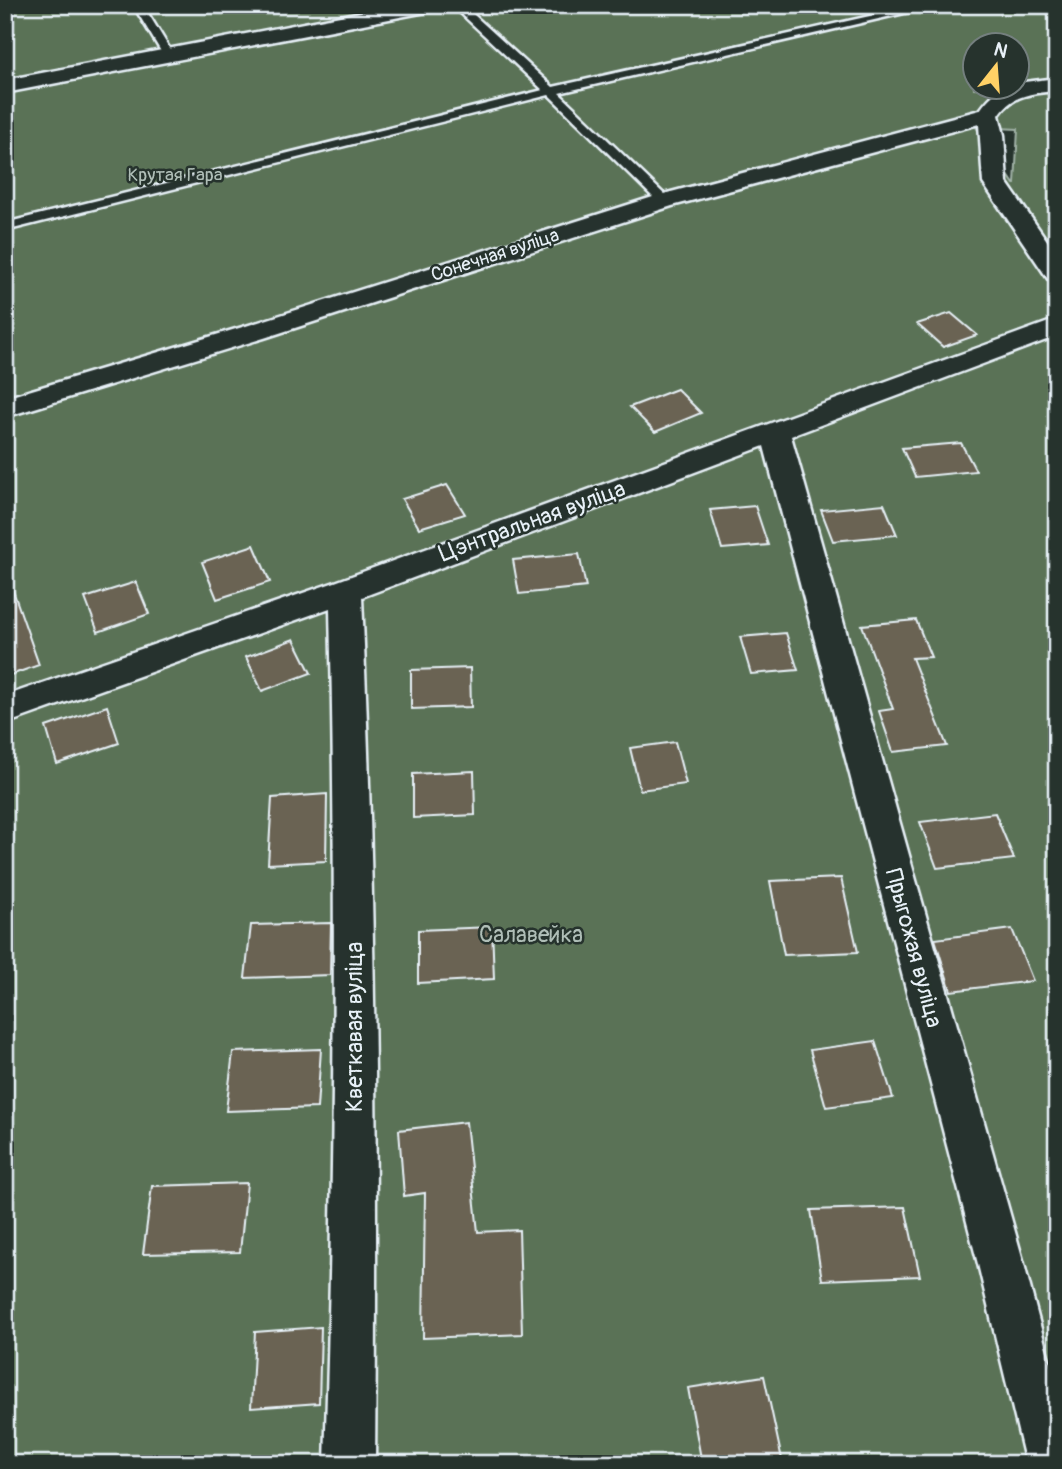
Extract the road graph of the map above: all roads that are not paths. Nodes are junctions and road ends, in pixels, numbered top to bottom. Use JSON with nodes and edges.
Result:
{"nodes":[{"id":1,"x":138,"y":5,"type":"edge"},
{"id":2,"x":431,"y":5,"type":"edge"},
{"id":3,"x":457,"y":5,"type":"edge"},
{"id":4,"x":934,"y":5,"type":"edge"},
{"id":5,"x":169,"y":56,"type":"junction"},
{"id":6,"x":1057,"y":84,"type":"edge"},
{"id":7,"x":5,"y":87,"type":"edge"},
{"id":8,"x":551,"y":91,"type":"junction"},
{"id":9,"x":988,"y":115,"type":"junction"},
{"id":10,"x":664,"y":201,"type":"junction"},
{"id":11,"x":5,"y":227,"type":"edge"},
{"id":12,"x":1057,"y":274,"type":"edge"},
{"id":13,"x":1057,"y":327,"type":"edge"},
{"id":14,"x":5,"y":408,"type":"edge"},
{"id":15,"x":775,"y":432,"type":"junction"},
{"id":16,"x":346,"y":590,"type":"junction"},
{"id":17,"x":5,"y":710,"type":"edge"},
{"id":18,"x":350,"y":1464,"type":"edge"},
{"id":19,"x":1051,"y":1464,"type":"edge"}],
"edges":[{"from":1,"to":5,"type":"lane"},
{"from":2,"to":5,"type":"street"},
{"from":3,"to":8,"type":"lane"},
{"from":4,"to":8,"type":"lane"},
{"from":5,"to":7,"type":"street"},
{"from":6,"to":9,"type":"street"},
{"from":8,"to":10,"type":"lane"},
{"from":8,"to":11,"type":"lane"},
{"from":9,"to":10,"type":"street","name":"Сонечная вуліца"},
{"from":9,"to":12,"type":"street"},
{"from":10,"to":14,"type":"street","name":"Сонечная вуліца"},
{"from":13,"to":15,"type":"street","name":"Цэнтральная вуліца"},
{"from":15,"to":16,"type":"street","name":"Цэнтральная вуліца"},
{"from":15,"to":19,"type":"street","name":"Прыгожая вуліца"},
{"from":16,"to":17,"type":"street","name":"Цэнтральная вуліца"},
{"from":16,"to":18,"type":"street","name":"Кветкавая вуліца"}]}
